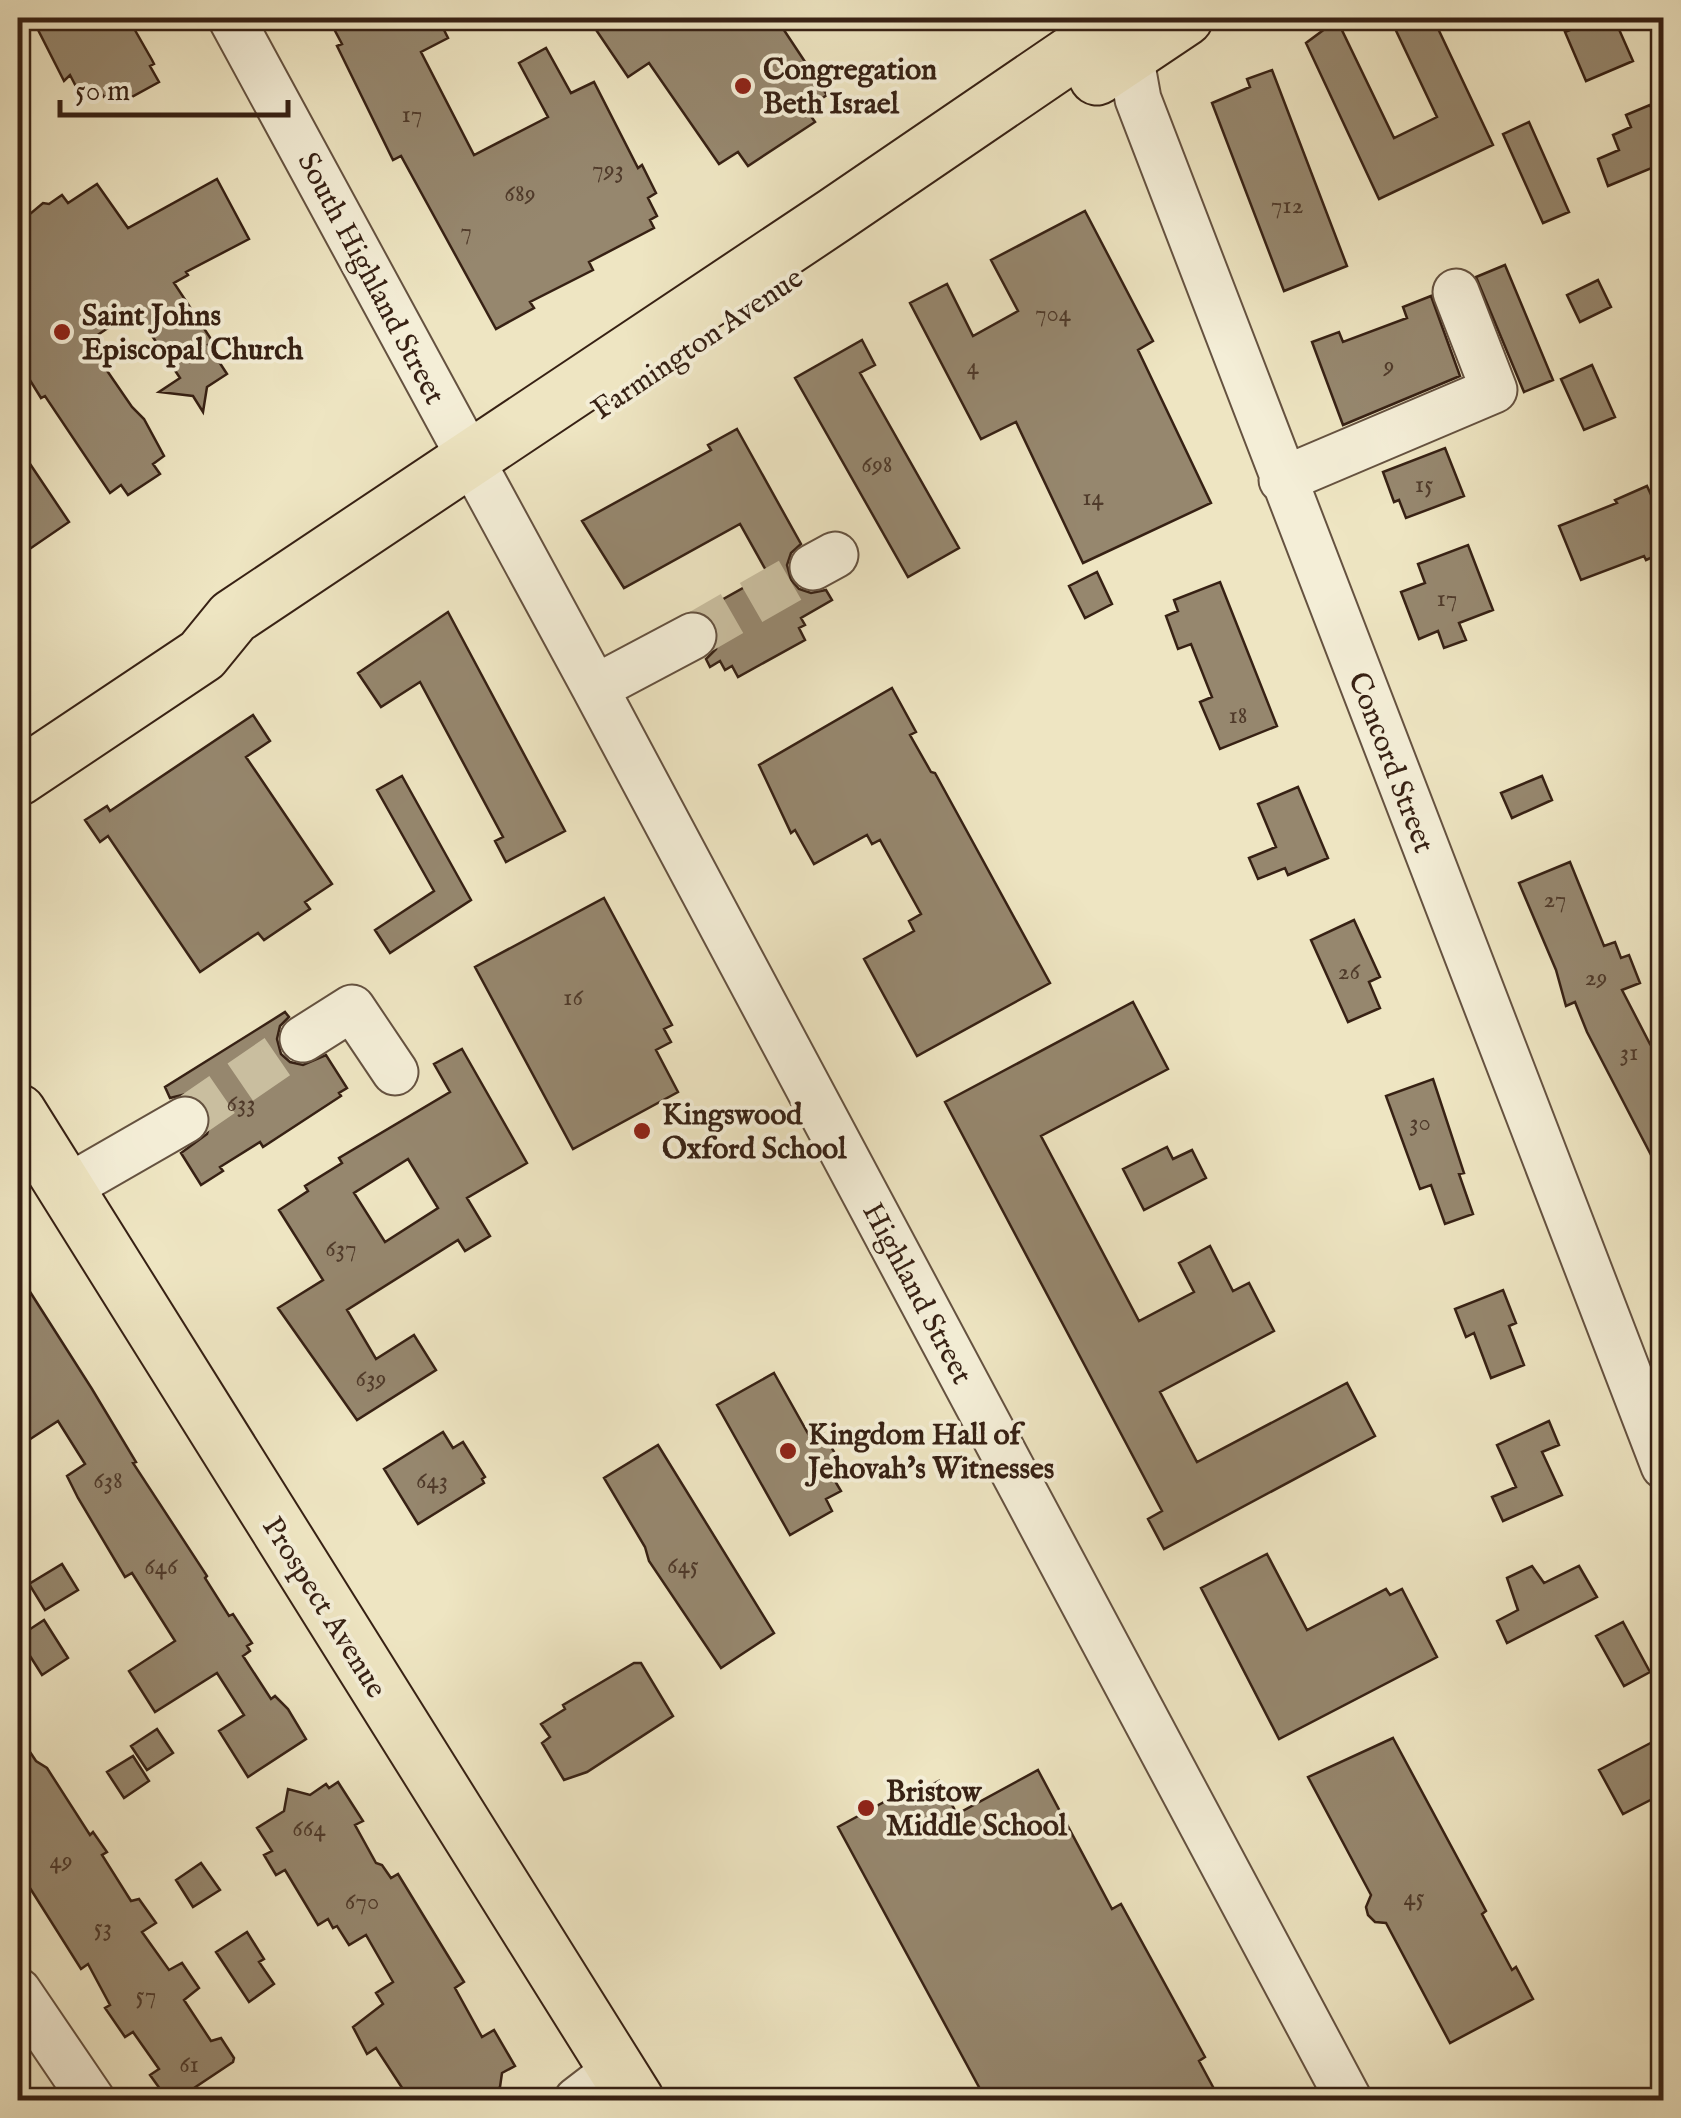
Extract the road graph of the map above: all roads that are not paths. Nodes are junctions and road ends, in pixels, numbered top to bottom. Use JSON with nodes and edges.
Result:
{"nodes":[{"id":1,"x":231,"y":18,"type":"edge"},
{"id":2,"x":1185,"y":18,"type":"edge"},
{"id":3,"x":1125,"y":30,"type":"edge"},
{"id":4,"x":1456,"y":292,"type":"dead end"},
{"id":5,"x":477,"y":472,"type":"junction"},
{"id":6,"x":1282,"y":480,"type":"junction"},
{"id":7,"x":693,"y":636,"type":"tunnel mouth"},
{"id":8,"x":594,"y":688,"type":"junction"},
{"id":9,"x":18,"y":778,"type":"edge"},
{"id":10,"x":303,"y":1039,"type":"tunnel mouth"},
{"id":11,"x":394,"y":1072,"type":"dead end"},
{"id":12,"x":18,"y":1112,"type":"edge"},
{"id":13,"x":184,"y":1120,"type":"tunnel mouth"},
{"id":14,"x":65,"y":1189,"type":"junction"},
{"id":15,"x":1664,"y":1466,"type":"edge"},
{"id":16,"x":18,"y":1991,"type":"edge"},
{"id":17,"x":609,"y":2090,"type":"edge"},
{"id":18,"x":92,"y":2100,"type":"edge"},
{"id":19,"x":1350,"y":2100,"type":"edge"}],
"edges":[{"from":1,"to":5,"type":"street","name":"South Highland Street"},
{"from":2,"to":3,"type":"main road","name":"Farmington Avenue"},
{"from":3,"to":5,"type":"main road","name":"Farmington Avenue"},
{"from":3,"to":6,"type":"street","name":"Concord Street"},
{"from":4,"to":6,"type":"street"},
{"from":5,"to":8,"type":"street","name":"Highland Street"},
{"from":5,"to":9,"type":"main road","name":"Farmington Avenue"},
{"from":6,"to":15,"type":"street","name":"Concord Street"},
{"from":7,"to":8,"type":"street"},
{"from":8,"to":19,"type":"street","name":"Highland Street"},
{"from":10,"to":11,"type":"street"},
{"from":12,"to":14,"type":"main road","name":"Prospect Avenue"},
{"from":13,"to":14,"type":"street"},
{"from":14,"to":17,"type":"main road","name":"Prospect Avenue"},
{"from":16,"to":18,"type":"street"}]}
